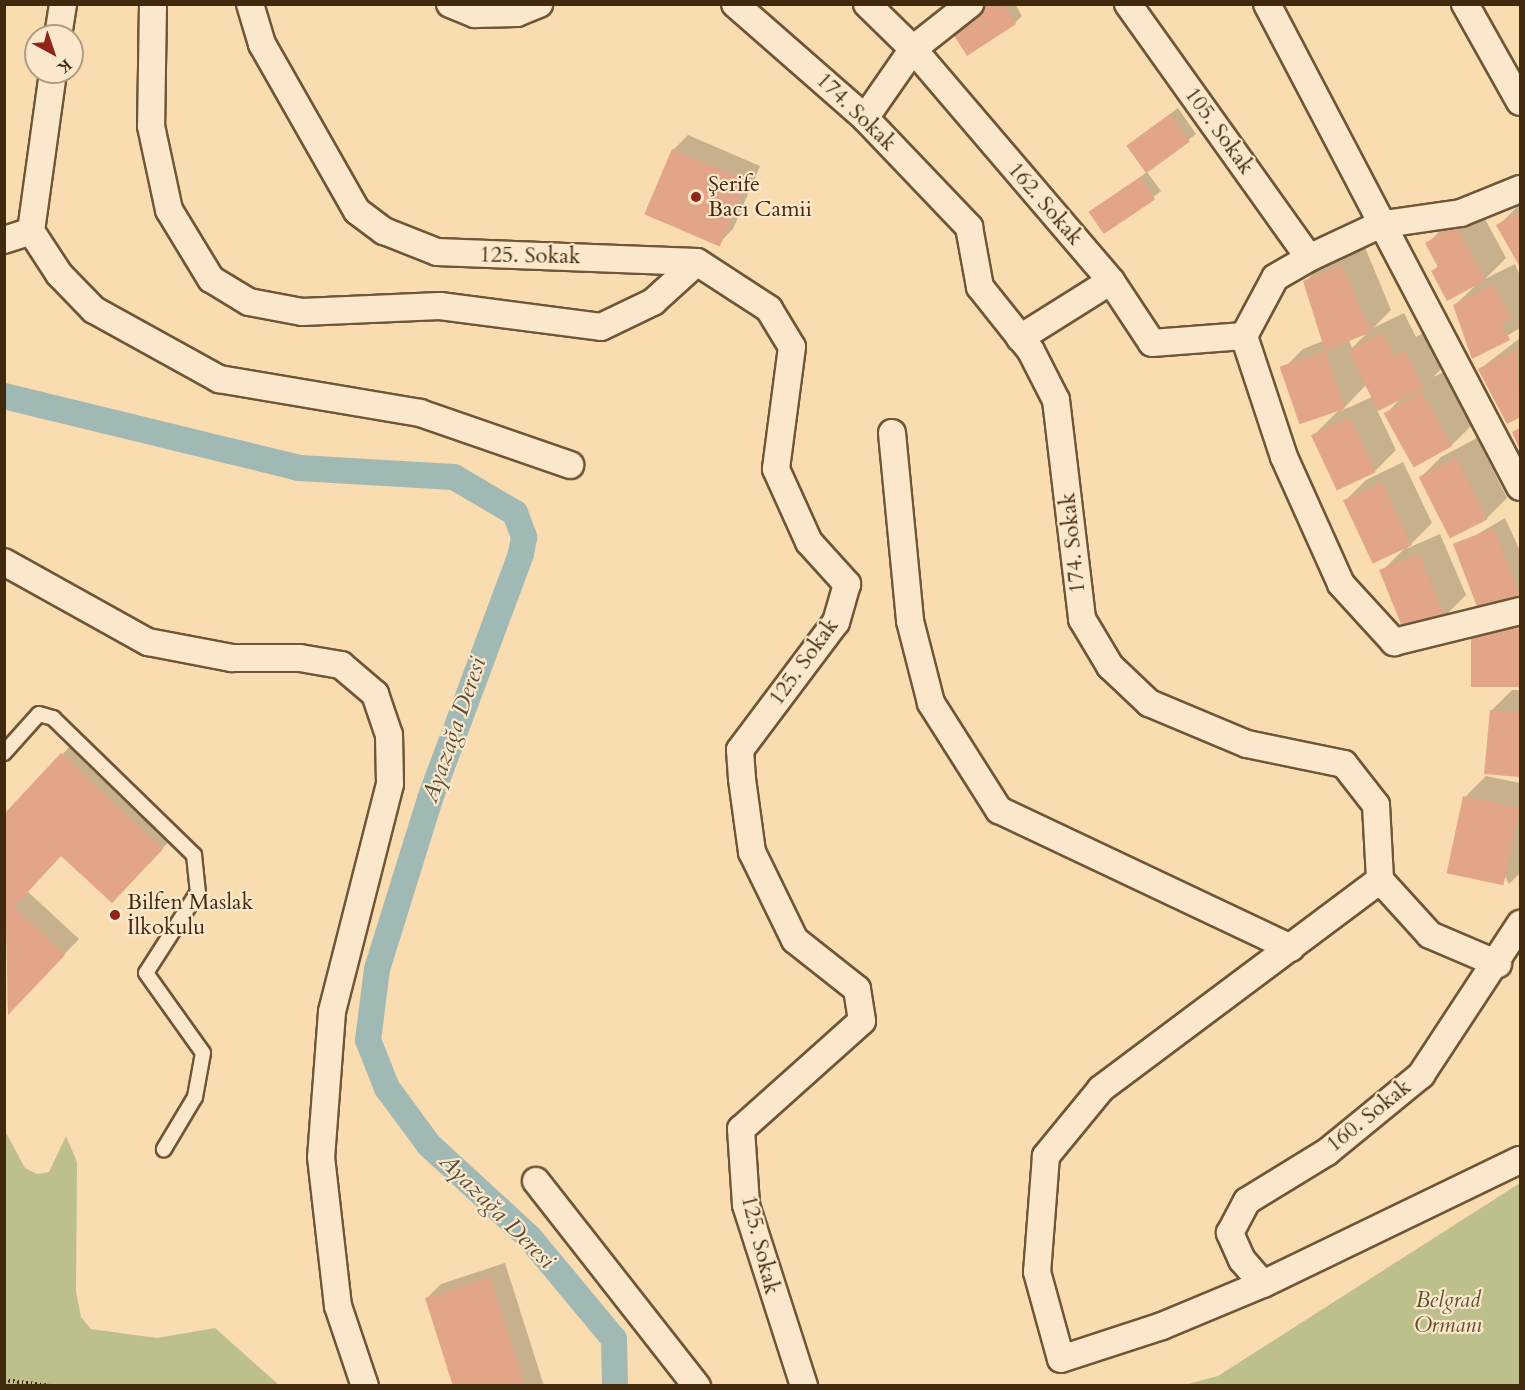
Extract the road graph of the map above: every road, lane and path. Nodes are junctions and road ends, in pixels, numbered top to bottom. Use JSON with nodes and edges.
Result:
{"nodes":[{"id":1,"x":63,"y":4,"type":"edge"},
{"id":2,"x":153,"y":4,"type":"edge"},
{"id":3,"x":250,"y":4,"type":"edge"},
{"id":4,"x":450,"y":4,"type":"edge"},
{"id":5,"x":539,"y":4,"type":"edge"},
{"id":6,"x":735,"y":4,"type":"edge"},
{"id":7,"x":867,"y":4,"type":"edge"},
{"id":8,"x":970,"y":4,"type":"edge"},
{"id":9,"x":1128,"y":4,"type":"edge"},
{"id":10,"x":1267,"y":4,"type":"edge"},
{"id":11,"x":1465,"y":4,"type":"edge"},
{"id":12,"x":60,"y":24,"type":"edge"},
{"id":13,"x":913,"y":49,"type":"junction"},
{"id":14,"x":51,"y":84,"type":"edge"},
{"id":15,"x":1521,"y":102,"type":"edge"},
{"id":16,"x":865,"y":118,"type":"junction"},
{"id":17,"x":1521,"y":189,"type":"edge"},
{"id":18,"x":1379,"y":225,"type":"junction"},
{"id":19,"x":31,"y":231,"type":"junction"},
{"id":20,"x":4,"y":240,"type":"edge"},
{"id":21,"x":1309,"y":258,"type":"junction"},
{"id":22,"x":697,"y":262,"type":"junction"},
{"id":23,"x":1111,"y":281,"type":"junction"},
{"id":24,"x":1244,"y":336,"type":"junction"},
{"id":25,"x":1020,"y":338,"type":"junction"},
{"id":26,"x":892,"y":433,"type":"dead end"},
{"id":27,"x":570,"y":465,"type":"dead end"},
{"id":28,"x":1521,"y":487,"type":"edge"},
{"id":29,"x":4,"y":562,"type":"edge"},
{"id":30,"x":1521,"y":611,"type":"edge"},
{"id":31,"x":4,"y":753,"type":"edge"},
{"id":32,"x":1380,"y":880,"type":"junction"},
{"id":33,"x":1521,"y":924,"type":"edge"},
{"id":34,"x":1292,"y":948,"type":"junction"},
{"id":35,"x":1498,"y":964,"type":"junction"},
{"id":36,"x":164,"y":1149,"type":"dead end"},
{"id":37,"x":1521,"y":1160,"type":"edge"},
{"id":38,"x":536,"y":1181,"type":"dead end"},
{"id":39,"x":1263,"y":1284,"type":"junction"},
{"id":40,"x":4,"y":1380,"type":"edge"},
{"id":41,"x":51,"y":1386,"type":"edge"},
{"id":42,"x":365,"y":1386,"type":"edge"},
{"id":43,"x":697,"y":1386,"type":"edge"},
{"id":44,"x":804,"y":1386,"type":"edge"}],
"edges":[{"from":1,"to":12,"type":"street"},
{"from":2,"to":22,"type":"street"},
{"from":3,"to":22,"type":"street","name":"125. Sokak"},
{"from":4,"to":5,"type":"street"},
{"from":6,"to":16,"type":"street","name":"174. Sokak"},
{"from":7,"to":13,"type":"street","name":"162. Sokak"},
{"from":8,"to":13,"type":"street"},
{"from":9,"to":21,"type":"street","name":"105. Sokak"},
{"from":10,"to":18,"type":"street"},
{"from":11,"to":15,"type":"street"},
{"from":13,"to":16,"type":"street"},
{"from":13,"to":23,"type":"street","name":"162. Sokak"},
{"from":14,"to":19,"type":"street"},
{"from":16,"to":25,"type":"street","name":"174. Sokak"},
{"from":17,"to":18,"type":"street"},
{"from":18,"to":21,"type":"street"},
{"from":18,"to":28,"type":"street"},
{"from":19,"to":20,"type":"street"},
{"from":19,"to":27,"type":"street"},
{"from":21,"to":24,"type":"street"},
{"from":22,"to":44,"type":"street","name":"125. Sokak"},
{"from":23,"to":24,"type":"street","name":"162. Sokak"},
{"from":23,"to":25,"type":"street"},
{"from":24,"to":30,"type":"street"},
{"from":25,"to":32,"type":"street","name":"174. Sokak"},
{"from":26,"to":34,"type":"street"},
{"from":29,"to":42,"type":"street"},
{"from":31,"to":36,"type":"lane"},
{"from":32,"to":34,"type":"street"},
{"from":32,"to":35,"type":"street"},
{"from":33,"to":35,"type":"street","name":"160. Sokak"},
{"from":34,"to":39,"type":"street"},
{"from":35,"to":39,"type":"street","name":"160. Sokak"},
{"from":37,"to":39,"type":"street"},
{"from":38,"to":43,"type":"street"},
{"from":40,"to":41,"type":"path"}]}
